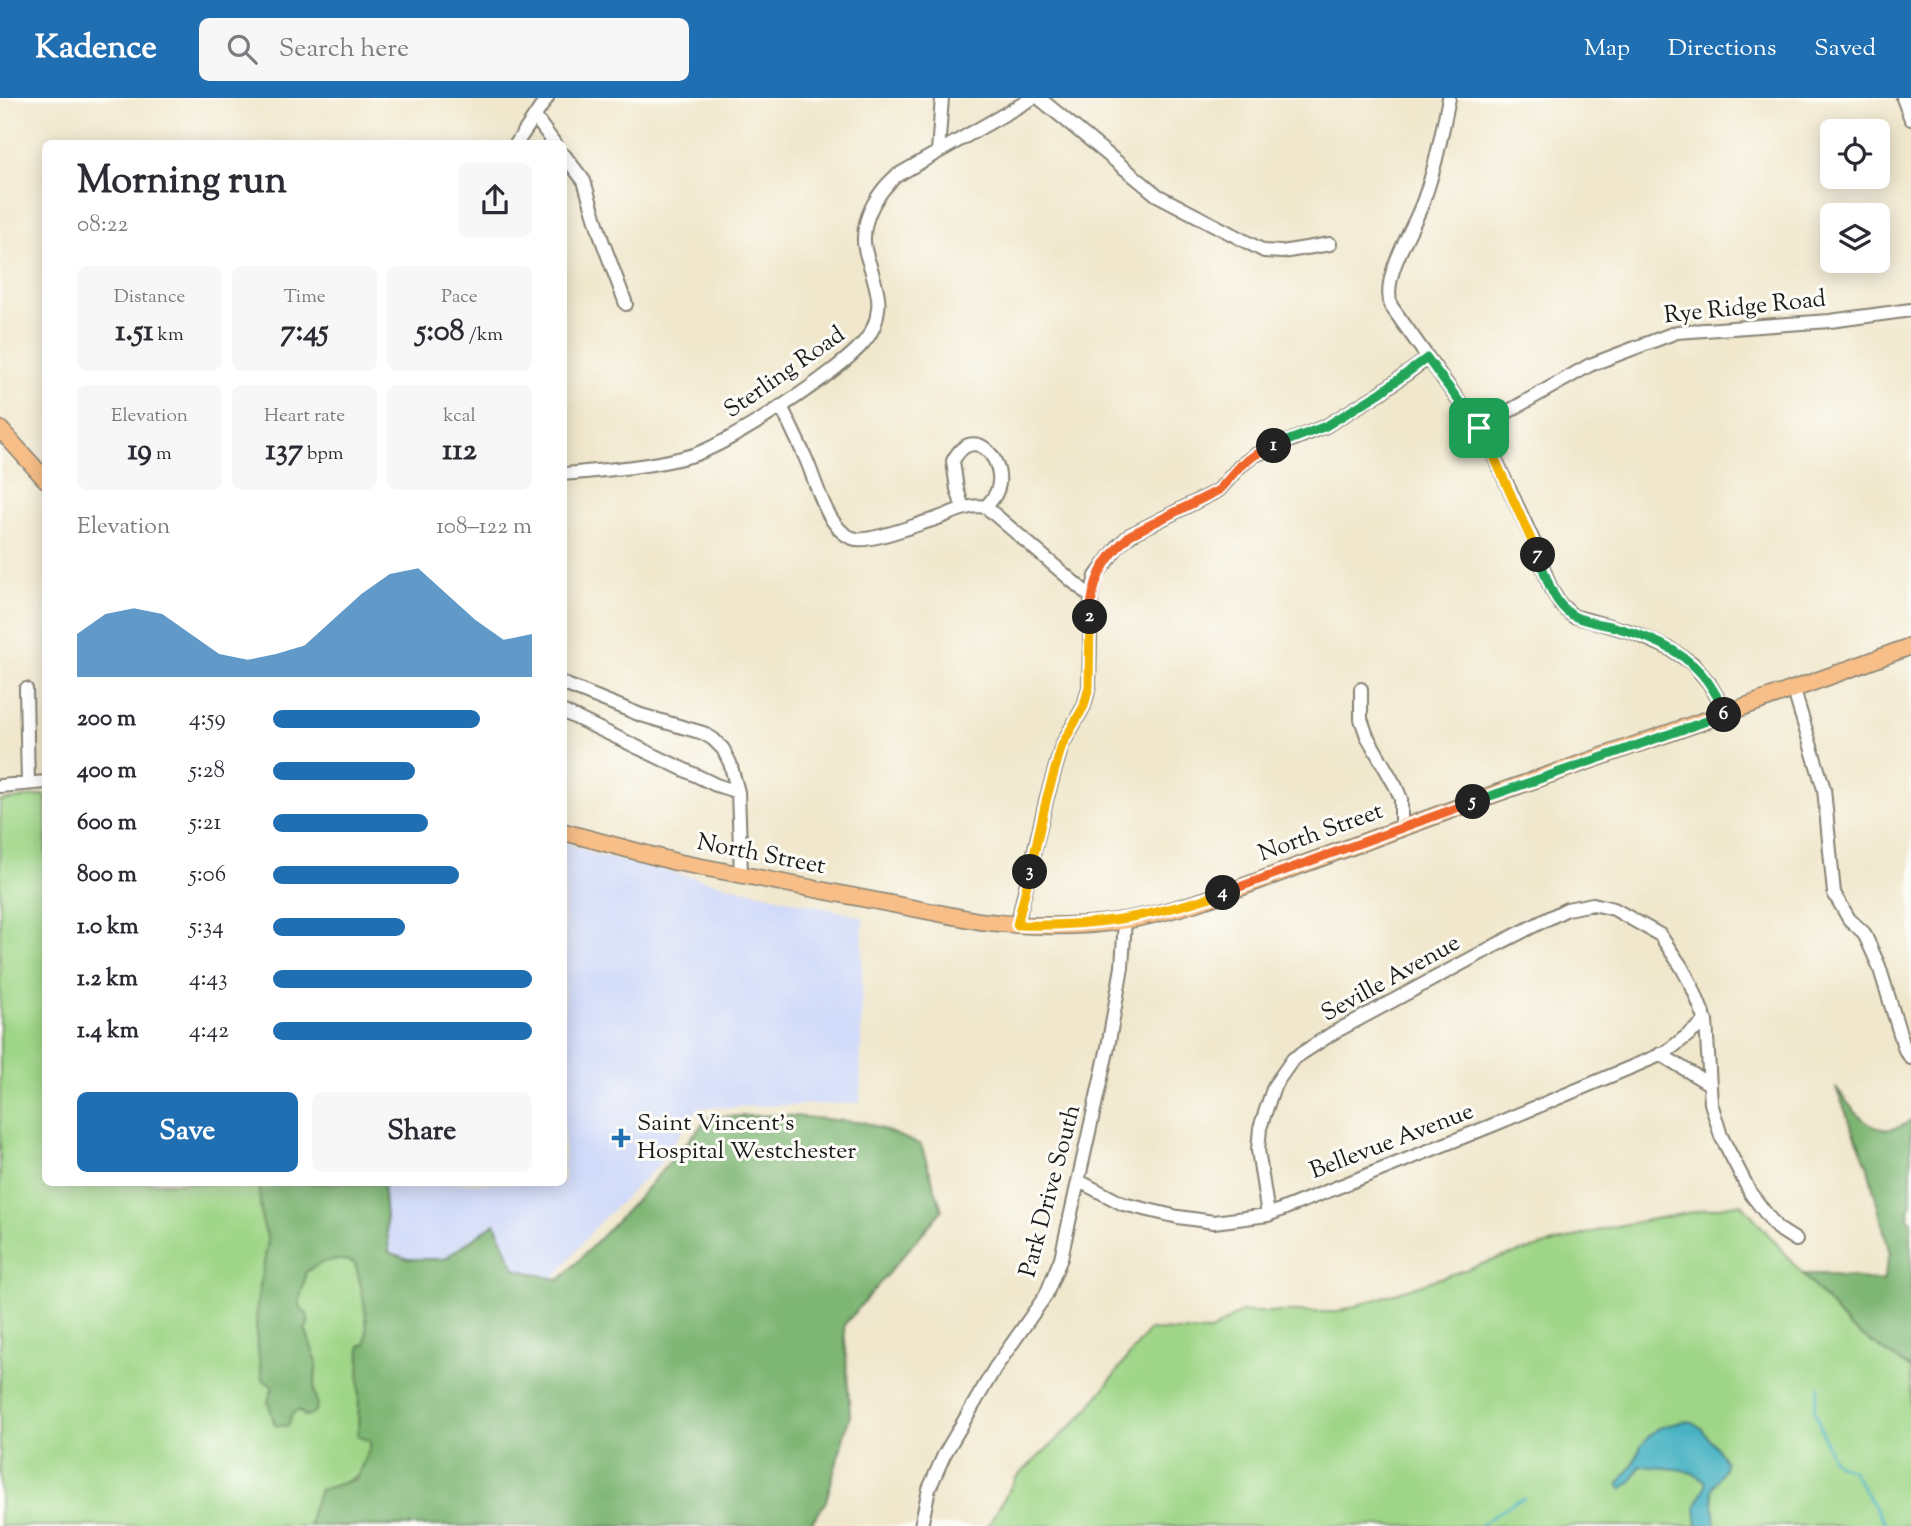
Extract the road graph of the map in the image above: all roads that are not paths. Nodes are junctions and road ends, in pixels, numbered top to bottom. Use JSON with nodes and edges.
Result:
{"nodes":[{"id":1,"x":942,"y":98,"type":"edge"},
{"id":2,"x":1033,"y":98,"type":"edge"},
{"id":3,"x":1039,"y":98,"type":"edge"},
{"id":4,"x":1449,"y":98,"type":"edge"},
{"id":5,"x":1903,"y":98,"type":"edge"},
{"id":6,"x":540,"y":105,"type":"edge"},
{"id":7,"x":1911,"y":119,"type":"edge"},
{"id":8,"x":518,"y":140,"type":"edge"},
{"id":9,"x":553,"y":140,"type":"edge"},
{"id":10,"x":938,"y":152,"type":"junction"},
{"id":11,"x":567,"y":159,"type":"edge"},
{"id":12,"x":1330,"y":243,"type":"dead end"},
{"id":13,"x":626,"y":304,"type":"dead end"},
{"id":14,"x":1911,"y":310,"type":"edge"},
{"id":15,"x":1427,"y":358,"type":"junction"},
{"id":16,"x":781,"y":405,"type":"junction"},
{"id":17,"x":1479,"y":428,"type":"junction"},
{"id":18,"x":0,"y":429,"type":"edge"},
{"id":19,"x":567,"y":474,"type":"edge"},
{"id":20,"x":42,"y":476,"type":"edge"},
{"id":21,"x":986,"y":507,"type":"junction"},
{"id":22,"x":963,"y":508,"type":"junction"},
{"id":23,"x":1091,"y":597,"type":"junction"},
{"id":24,"x":1911,"y":646,"type":"edge"},
{"id":25,"x":567,"y":685,"type":"edge"},
{"id":26,"x":26,"y":689,"type":"dead end"},
{"id":27,"x":1361,"y":690,"type":"dead end"},
{"id":28,"x":1794,"y":691,"type":"junction"},
{"id":29,"x":567,"y":713,"type":"edge"},
{"id":30,"x":1727,"y":714,"type":"junction"},
{"id":31,"x":42,"y":782,"type":"edge"},
{"id":32,"x":28,"y":783,"type":"junction"},
{"id":33,"x":0,"y":786,"type":"edge"},
{"id":34,"x":738,"y":792,"type":"junction"},
{"id":35,"x":1401,"y":828,"type":"junction"},
{"id":36,"x":567,"y":833,"type":"edge"},
{"id":37,"x":741,"y":875,"type":"junction"},
{"id":38,"x":1125,"y":920,"type":"junction"},
{"id":39,"x":1017,"y":925,"type":"junction"},
{"id":40,"x":1706,"y":1021,"type":"junction"},
{"id":41,"x":1661,"y":1054,"type":"junction"},
{"id":42,"x":1911,"y":1058,"type":"edge"},
{"id":43,"x":1709,"y":1084,"type":"junction"},
{"id":44,"x":1079,"y":1181,"type":"junction"},
{"id":45,"x":1268,"y":1215,"type":"junction"},
{"id":46,"x":1796,"y":1240,"type":"dead end"},
{"id":47,"x":922,"y":1526,"type":"edge"}],
"edges":[{"from":1,"to":10,"type":"street"},
{"from":2,"to":10,"type":"street","name":"Sterling Road"},
{"from":3,"to":12,"type":"street"},
{"from":4,"to":15,"type":"street"},
{"from":5,"to":7,"type":"street"},
{"from":6,"to":8,"type":"street"},
{"from":6,"to":9,"type":"street"},
{"from":10,"to":16,"type":"street","name":"Sterling Road"},
{"from":11,"to":13,"type":"street"},
{"from":14,"to":17,"type":"street","name":"Rye Ridge Road"},
{"from":15,"to":17,"type":"street"},
{"from":15,"to":23,"type":"street"},
{"from":16,"to":19,"type":"street","name":"Sterling Road"},
{"from":16,"to":22,"type":"street"},
{"from":17,"to":30,"type":"street"},
{"from":18,"to":20,"type":"main road"},
{"from":21,"to":22,"type":"street"},
{"from":21,"to":22,"type":"street"},
{"from":21,"to":23,"type":"street"},
{"from":23,"to":39,"type":"street"},
{"from":24,"to":28,"type":"main road","name":"North Street"},
{"from":25,"to":34,"type":"street"},
{"from":26,"to":32,"type":"street"},
{"from":27,"to":35,"type":"street"},
{"from":28,"to":30,"type":"main road","name":"North Street"},
{"from":28,"to":42,"type":"street"},
{"from":29,"to":34,"type":"street"},
{"from":30,"to":35,"type":"main road","name":"North Street"},
{"from":31,"to":32,"type":"street"},
{"from":32,"to":33,"type":"street"},
{"from":34,"to":37,"type":"street"},
{"from":35,"to":38,"type":"main road","name":"North Street"},
{"from":36,"to":37,"type":"main road","name":"North Street"},
{"from":37,"to":39,"type":"main road","name":"North Street"},
{"from":38,"to":39,"type":"main road","name":"North Street"},
{"from":38,"to":44,"type":"street","name":"Park Drive South"},
{"from":40,"to":41,"type":"street","name":"Bellevue Avenue"},
{"from":40,"to":43,"type":"street"},
{"from":40,"to":45,"type":"street","name":"Seville Avenue"},
{"from":41,"to":43,"type":"street"},
{"from":41,"to":45,"type":"street","name":"Bellevue Avenue"},
{"from":43,"to":46,"type":"street"},
{"from":44,"to":45,"type":"street","name":"Bellevue Avenue"},
{"from":44,"to":47,"type":"street","name":"Park Drive South"}]}
